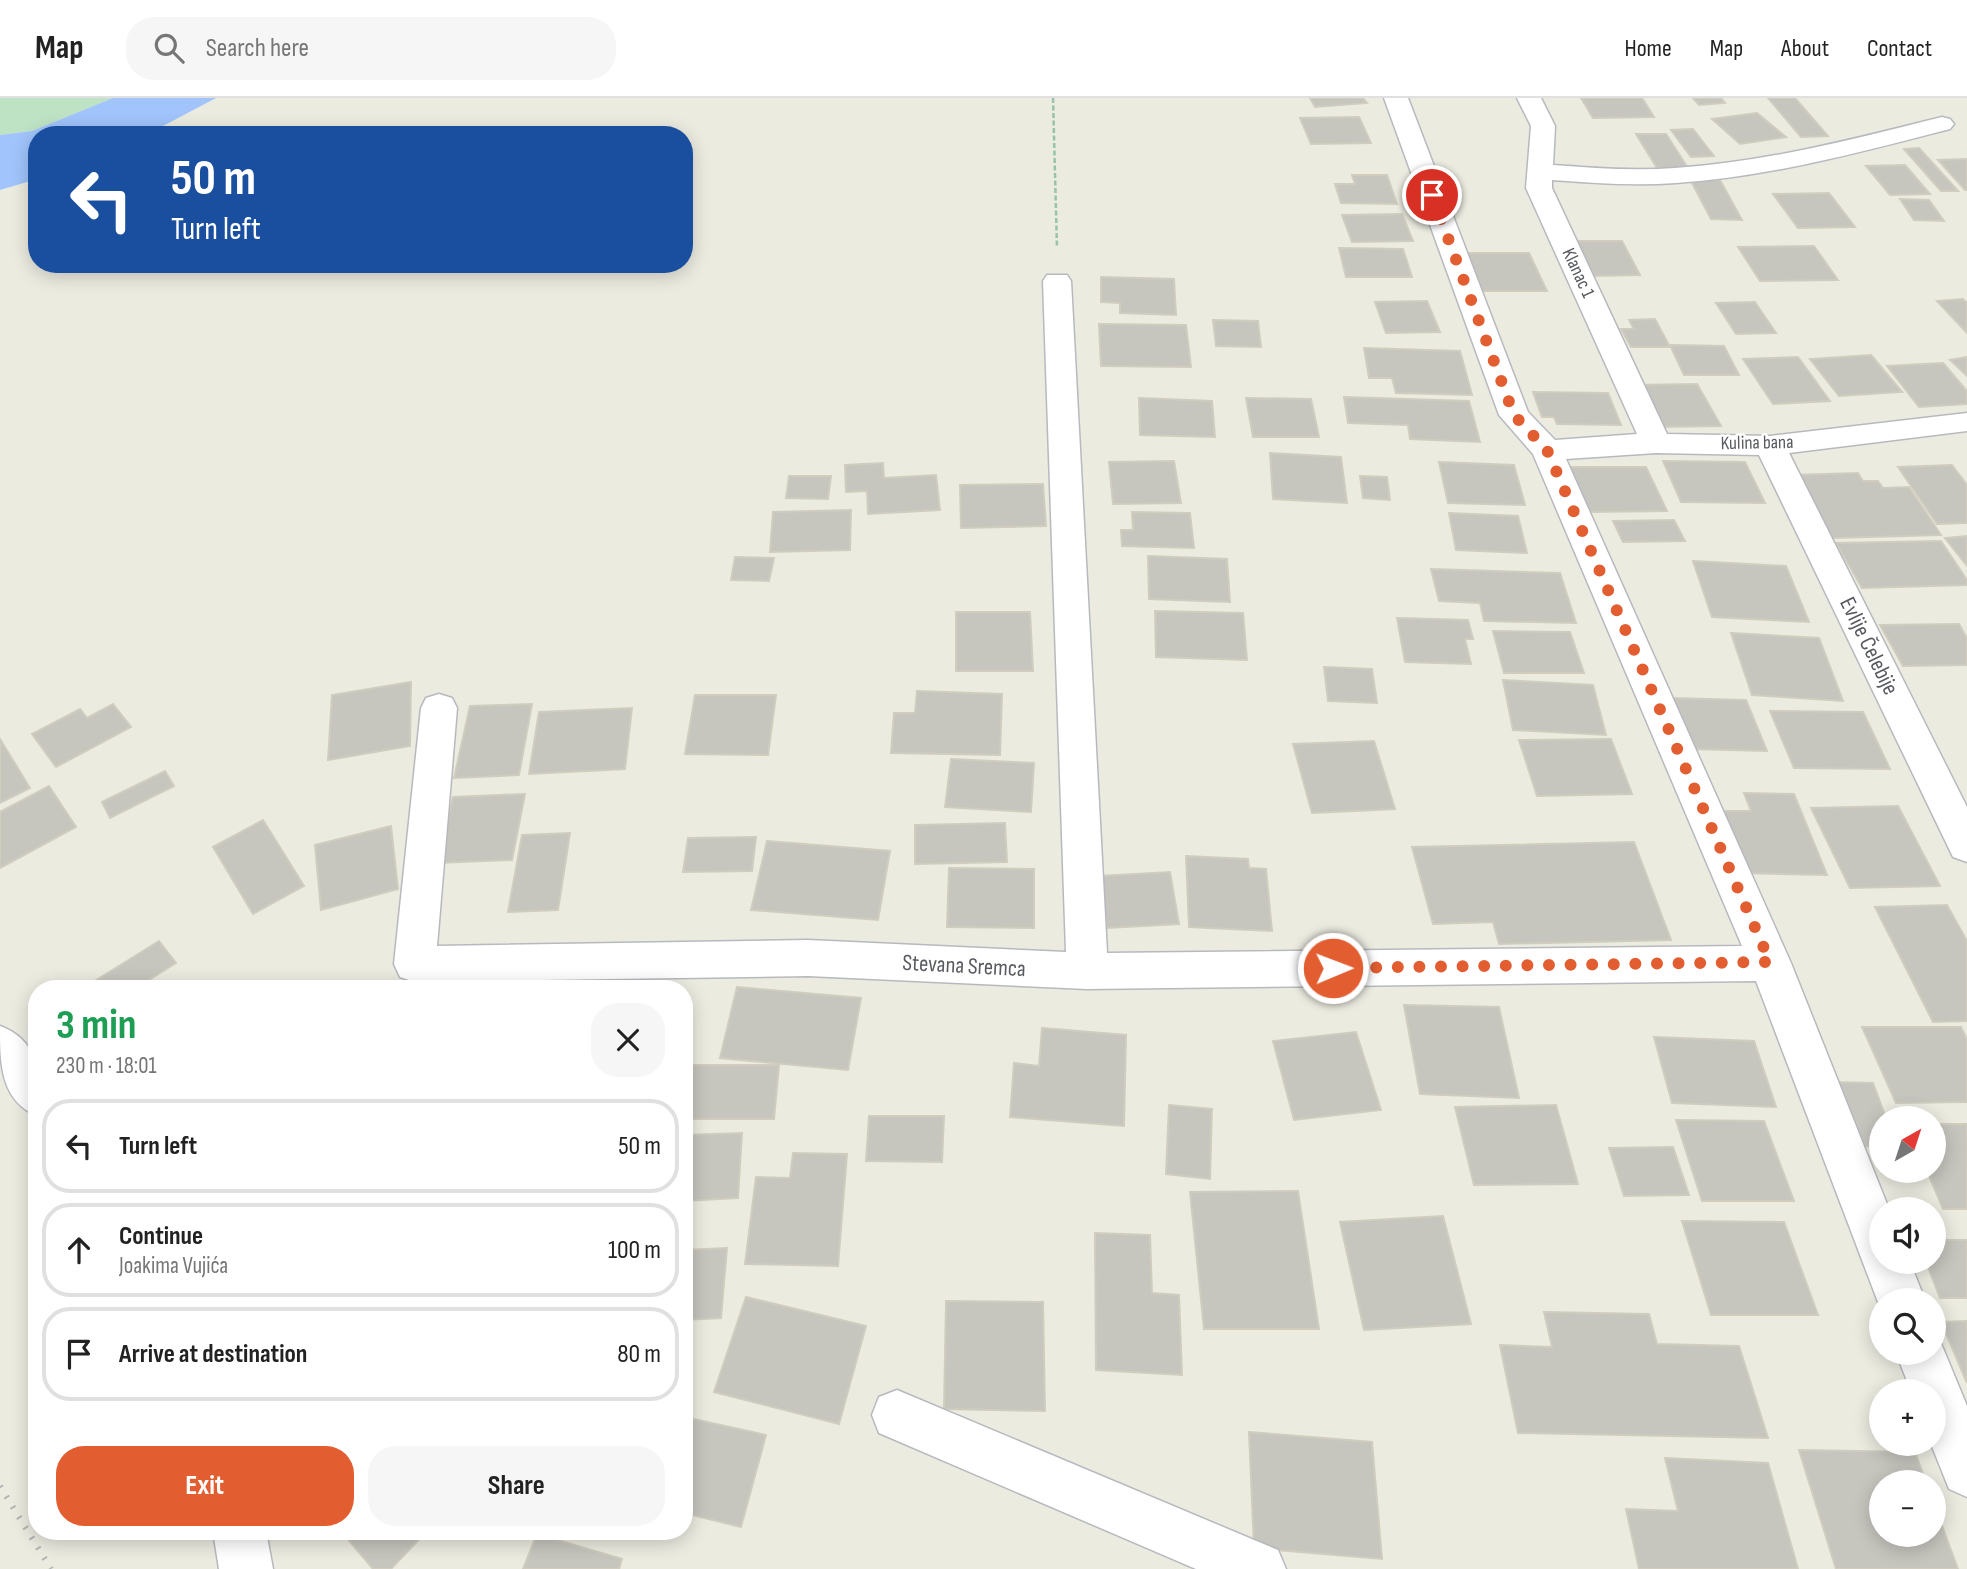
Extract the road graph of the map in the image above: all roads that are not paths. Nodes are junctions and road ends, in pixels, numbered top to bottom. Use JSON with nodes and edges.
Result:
{"nodes":[{"id":1,"x":1396,"y":98,"type":"edge"},
{"id":2,"x":1529,"y":98,"type":"edge"},
{"id":3,"x":1942,"y":124,"type":"dead end"},
{"id":4,"x":1539,"y":172,"type":"junction"},
{"id":5,"x":1057,"y":281,"type":"road end"},
{"id":6,"x":1967,"y":422,"type":"edge"},
{"id":7,"x":1656,"y":443,"type":"junction"},
{"id":8,"x":1770,"y":446,"type":"junction"},
{"id":9,"x":1547,"y":450,"type":"junction"},
{"id":10,"x":439,"y":708,"type":"dead end"},
{"id":11,"x":1967,"y":846,"type":"edge"},
{"id":12,"x":1770,"y":962,"type":"junction"},
{"id":13,"x":1087,"y":971,"type":"junction"},
{"id":14,"x":0,"y":1045,"type":"edge"},
{"id":15,"x":28,"y":1084,"type":"edge"},
{"id":16,"x":1869,"y":1219,"type":"edge"},
{"id":17,"x":1926,"y":1365,"type":"edge"},
{"id":18,"x":897,"y":1415,"type":"dead end"},
{"id":19,"x":1967,"y":1471,"type":"edge"},
{"id":20,"x":241,"y":1540,"type":"edge"},
{"id":21,"x":246,"y":1569,"type":"edge"},
{"id":22,"x":1259,"y":1569,"type":"edge"}],
"edges":[{"from":1,"to":9,"type":"street"},
{"from":2,"to":4,"type":"street","name":"Klanac 1"},
{"from":3,"to":4,"type":"street"},
{"from":4,"to":7,"type":"street","name":"Klanac 1"},
{"from":5,"to":13,"type":"street"},
{"from":6,"to":8,"type":"street","name":"Kulina bana"},
{"from":7,"to":8,"type":"street","name":"Kulina bana"},
{"from":7,"to":9,"type":"street","name":"Kulina bana"},
{"from":8,"to":11,"type":"street","name":"Evlije Čelebije"},
{"from":9,"to":12,"type":"street"},
{"from":10,"to":13,"type":"street","name":"Stevana Sremca"},
{"from":12,"to":13,"type":"street","name":"Stevana Sremca"},
{"from":12,"to":16,"type":"street"},
{"from":14,"to":15,"type":"street"},
{"from":17,"to":19,"type":"street"},
{"from":18,"to":22,"type":"street"},
{"from":20,"to":21,"type":"street"}]}
